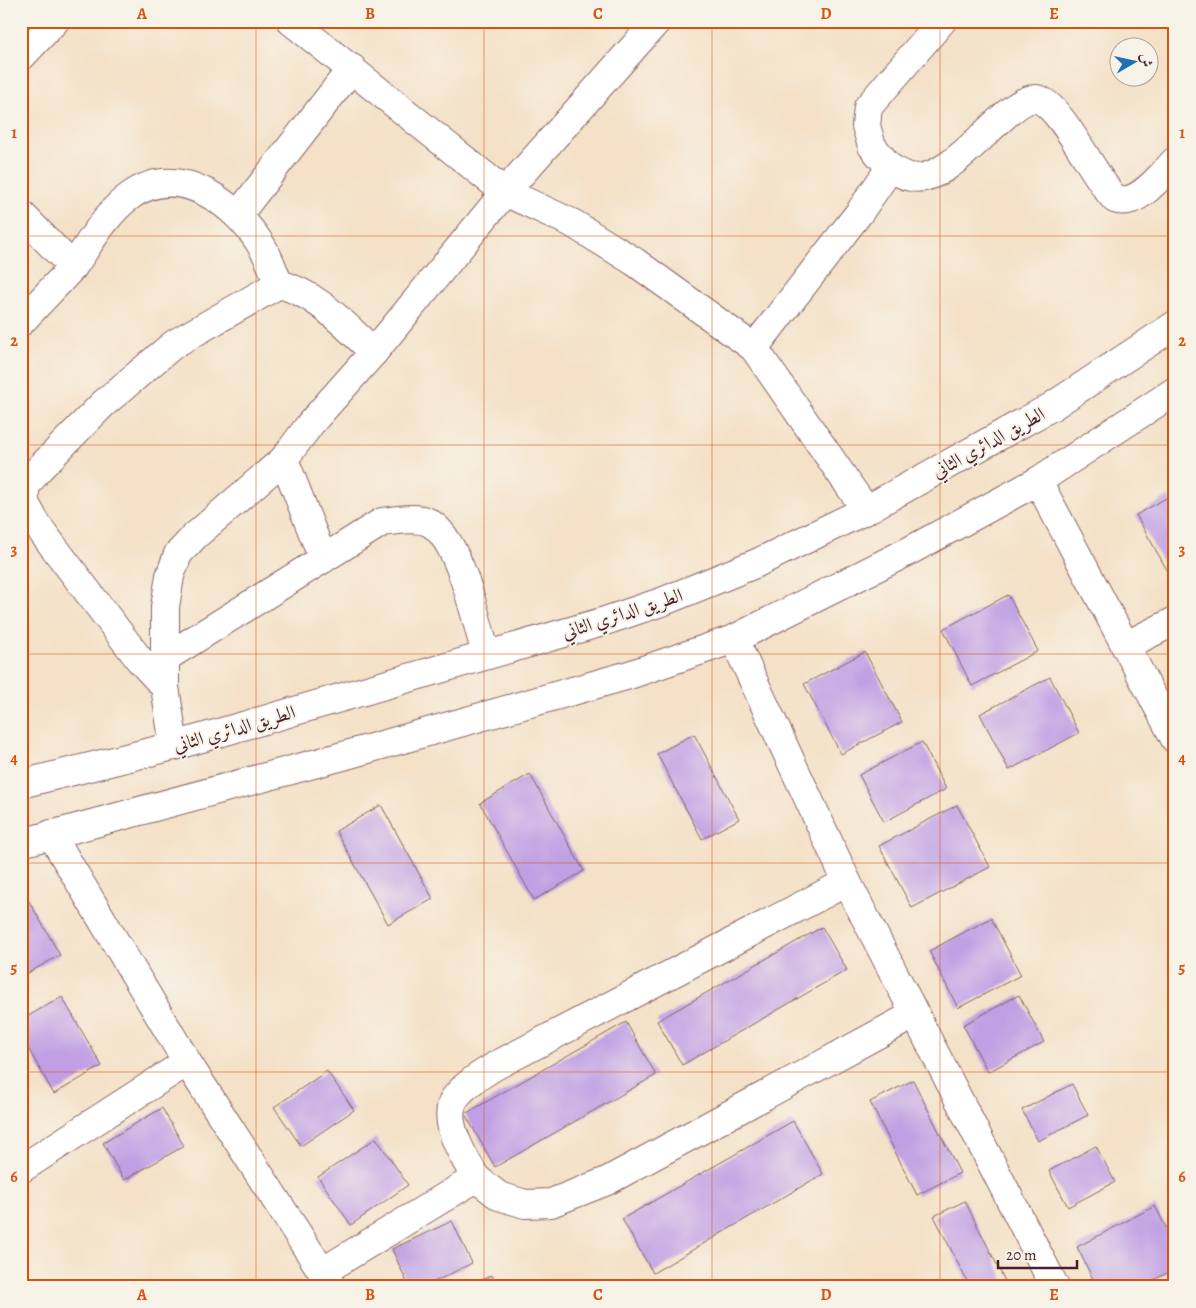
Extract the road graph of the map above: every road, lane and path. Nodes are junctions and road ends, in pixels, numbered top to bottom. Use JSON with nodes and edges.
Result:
{"nodes":[{"id":1,"x":55,"y":21,"type":"edge"},
{"id":2,"x":292,"y":21,"type":"edge"},
{"id":3,"x":657,"y":21,"type":"edge"},
{"id":4,"x":942,"y":21,"type":"edge"},
{"id":5,"x":21,"y":57,"type":"edge"},
{"id":6,"x":352,"y":68,"type":"junction"},
{"id":7,"x":1175,"y":161,"type":"edge"},
{"id":8,"x":890,"y":168,"type":"junction"},
{"id":9,"x":505,"y":192,"type":"junction"},
{"id":10,"x":21,"y":214,"type":"edge"},
{"id":11,"x":238,"y":215,"type":"junction"},
{"id":12,"x":74,"y":267,"type":"junction"},
{"id":13,"x":279,"y":284,"type":"junction"},
{"id":14,"x":21,"y":322,"type":"edge"},
{"id":15,"x":1175,"y":325,"type":"edge"},
{"id":16,"x":754,"y":348,"type":"junction"},
{"id":17,"x":374,"y":352,"type":"junction"},
{"id":18,"x":1175,"y":391,"type":"edge"},
{"id":19,"x":284,"y":459,"type":"junction"},
{"id":20,"x":1038,"y":481,"type":"junction"},
{"id":21,"x":866,"y":510,"type":"junction"},
{"id":22,"x":323,"y":559,"type":"junction"},
{"id":23,"x":1175,"y":621,"type":"edge"},
{"id":24,"x":734,"y":639,"type":"junction"},
{"id":25,"x":1126,"y":646,"type":"junction"},
{"id":26,"x":486,"y":654,"type":"junction"},
{"id":27,"x":165,"y":658,"type":"junction"},
{"id":28,"x":165,"y":687,"type":"junction"},
{"id":29,"x":1175,"y":739,"type":"edge"},
{"id":30,"x":174,"y":746,"type":"junction"},
{"id":31,"x":21,"y":784,"type":"edge"},
{"id":32,"x":51,"y":834,"type":"junction"},
{"id":33,"x":21,"y":843,"type":"edge"},
{"id":34,"x":847,"y":882,"type":"junction"},
{"id":35,"x":915,"y":1014,"type":"junction"},
{"id":36,"x":187,"y":1062,"type":"junction"},
{"id":37,"x":21,"y":1169,"type":"edge"},
{"id":38,"x":476,"y":1178,"type":"junction"},
{"id":39,"x":327,"y":1279,"type":"edge"},
{"id":40,"x":1055,"y":1287,"type":"edge"}],
"edges":[{"from":1,"to":5,"type":"street"},
{"from":2,"to":6,"type":"street"},
{"from":3,"to":9,"type":"street"},
{"from":4,"to":8,"type":"street"},
{"from":6,"to":9,"type":"street"},
{"from":6,"to":11,"type":"street"},
{"from":7,"to":8,"type":"street"},
{"from":8,"to":16,"type":"street"},
{"from":9,"to":16,"type":"street"},
{"from":9,"to":17,"type":"street"},
{"from":10,"to":12,"type":"street"},
{"from":11,"to":12,"type":"street"},
{"from":11,"to":13,"type":"street"},
{"from":12,"to":14,"type":"street"},
{"from":13,"to":17,"type":"street"},
{"from":13,"to":28,"type":"street"},
{"from":15,"to":21,"type":"street","name":"الطريق الدائري الثاني"},
{"from":16,"to":21,"type":"street"},
{"from":17,"to":19,"type":"street"},
{"from":18,"to":20,"type":"street"},
{"from":19,"to":22,"type":"street"},
{"from":19,"to":27,"type":"street"},
{"from":20,"to":24,"type":"street"},
{"from":20,"to":25,"type":"street"},
{"from":21,"to":26,"type":"street","name":"الطريق الدائري الثاني"},
{"from":22,"to":26,"type":"street"},
{"from":22,"to":27,"type":"street"},
{"from":23,"to":25,"type":"street"},
{"from":24,"to":32,"type":"street"},
{"from":24,"to":34,"type":"street"},
{"from":25,"to":29,"type":"street"},
{"from":26,"to":30,"type":"street","name":"الطريق الدائري الثاني"},
{"from":27,"to":28,"type":"street"},
{"from":28,"to":30,"type":"street"},
{"from":30,"to":31,"type":"street","name":"الطريق الدائري الثاني"},
{"from":32,"to":33,"type":"street"},
{"from":32,"to":36,"type":"street"},
{"from":34,"to":35,"type":"street"},
{"from":34,"to":38,"type":"street"},
{"from":35,"to":38,"type":"street"},
{"from":35,"to":40,"type":"street"},
{"from":36,"to":37,"type":"street"},
{"from":36,"to":39,"type":"street"},
{"from":38,"to":39,"type":"street"}]}
